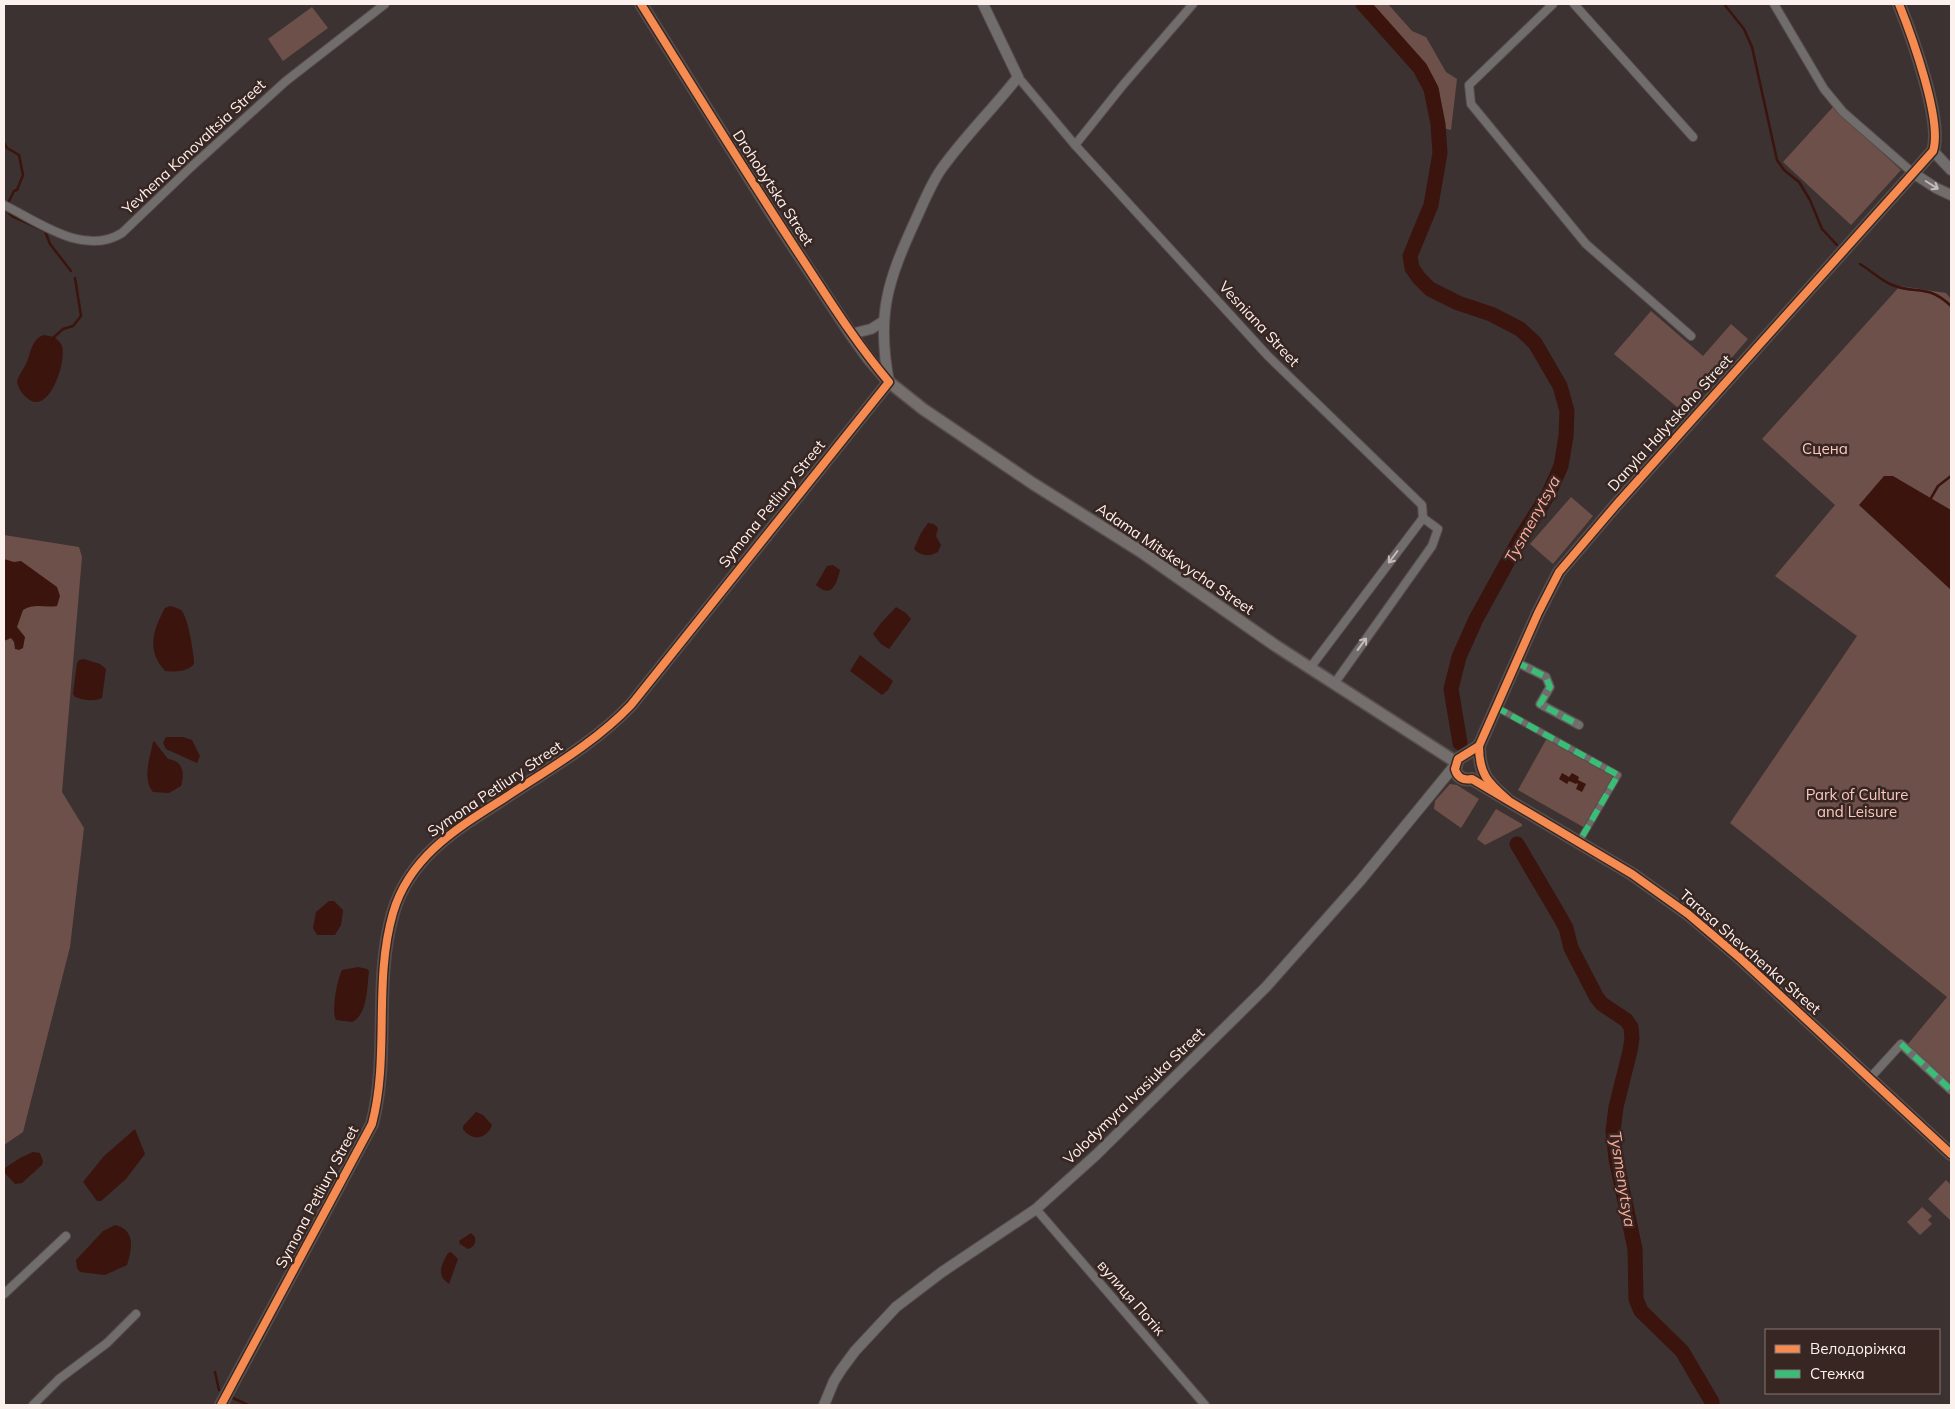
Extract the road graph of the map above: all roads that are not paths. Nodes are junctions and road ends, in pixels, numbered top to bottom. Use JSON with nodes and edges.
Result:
{"nodes":[{"id":1,"x":385,"y":4,"type":"edge"},
{"id":2,"x":641,"y":4,"type":"edge"},
{"id":3,"x":983,"y":4,"type":"edge"},
{"id":4,"x":1193,"y":4,"type":"edge"},
{"id":5,"x":1553,"y":4,"type":"edge"},
{"id":6,"x":1574,"y":4,"type":"edge"},
{"id":7,"x":1774,"y":4,"type":"edge"},
{"id":8,"x":1899,"y":4,"type":"edge"},
{"id":9,"x":1018,"y":77,"type":"junction"},
{"id":10,"x":1693,"y":137,"type":"dead end"},
{"id":11,"x":1075,"y":145,"type":"junction"},
{"id":12,"x":1933,"y":151,"type":"junction"},
{"id":13,"x":1951,"y":170,"type":"edge"},
{"id":14,"x":1913,"y":173,"type":"junction"},
{"id":15,"x":1951,"y":194,"type":"edge"},
{"id":16,"x":7,"y":206,"type":"edge"},
{"id":17,"x":884,"y":321,"type":"junction"},
{"id":18,"x":851,"y":334,"type":"junction"},
{"id":19,"x":1691,"y":336,"type":"dead end"},
{"id":20,"x":889,"y":382,"type":"junction"},
{"id":21,"x":1423,"y":518,"type":"junction"},
{"id":22,"x":1516,"y":662,"type":"junction"},
{"id":23,"x":1310,"y":668,"type":"junction"},
{"id":24,"x":1334,"y":684,"type":"junction"},
{"id":25,"x":1496,"y":707,"type":"junction"},
{"id":26,"x":1579,"y":724,"type":"dead end"},
{"id":27,"x":1479,"y":746,"type":"junction"},
{"id":28,"x":1456,"y":760,"type":"junction"},
{"id":29,"x":1480,"y":765,"type":"junction"},
{"id":30,"x":1459,"y":777,"type":"junction"},
{"id":31,"x":1472,"y":779,"type":"junction"},
{"id":32,"x":1442,"y":781,"type":"junction"},
{"id":33,"x":1508,"y":800,"type":"junction"},
{"id":34,"x":1579,"y":842,"type":"junction"},
{"id":35,"x":1870,"y":1078,"type":"junction"},
{"id":36,"x":1951,"y":1090,"type":"edge"},
{"id":37,"x":1950,"y":1151,"type":"edge"},
{"id":38,"x":1036,"y":1209,"type":"junction"},
{"id":39,"x":66,"y":1236,"type":"dead end"},
{"id":40,"x":4,"y":1294,"type":"edge"},
{"id":41,"x":136,"y":1314,"type":"dead end"},
{"id":42,"x":33,"y":1405,"type":"edge"},
{"id":43,"x":223,"y":1405,"type":"edge"},
{"id":44,"x":824,"y":1405,"type":"edge"},
{"id":45,"x":1205,"y":1405,"type":"edge"}],
"edges":[{"from":1,"to":16,"type":"street","name":"Yevhena Konovaltsia Street"},
{"from":2,"to":18,"type":"main road","name":"Drohobytska Street"},
{"from":3,"to":9,"type":"street"},
{"from":4,"to":11,"type":"street"},
{"from":5,"to":19,"type":"street"},
{"from":6,"to":10,"type":"street"},
{"from":7,"to":14,"type":"street"},
{"from":8,"to":12,"type":"main road"},
{"from":9,"to":11,"type":"street","name":"Vesniana Street"},
{"from":9,"to":17,"type":"street"},
{"from":11,"to":21,"type":"street","name":"Vesniana Street"},
{"from":12,"to":13,"type":"street"},
{"from":12,"to":14,"type":"main road","name":"Danyla Halytskoho Street"},
{"from":14,"to":15,"type":"street","one_way":true},
{"from":14,"to":22,"type":"main road","name":"Danyla Halytskoho Street"},
{"from":17,"to":18,"type":"street"},
{"from":17,"to":20,"type":"street"},
{"from":18,"to":20,"type":"main road","name":"Drohobytska Street"},
{"from":20,"to":23,"type":"main road","name":"Adama Mitskevycha Street"},
{"from":20,"to":43,"type":"main road","name":"Symona Petliury Street"},
{"from":21,"to":23,"type":"street","one_way":true},
{"from":24,"to":21,"type":"street","name":"Vesniana Street","one_way":true},
{"from":22,"to":25,"type":"main road","name":"Danyla Halytskoho Street"},
{"from":22,"to":26,"type":"street"},
{"from":23,"to":24,"type":"main road","name":"Adama Mitskevycha Street"},
{"from":24,"to":28,"type":"main road","name":"Adama Mitskevycha Street"},
{"from":25,"to":27,"type":"main road","name":"Danyla Halytskoho Street"},
{"from":25,"to":34,"type":"street"},
{"from":27,"to":28,"type":"main road"},
{"from":27,"to":29,"type":"main road"},
{"from":28,"to":29,"type":"main road"},
{"from":28,"to":30,"type":"main road"},
{"from":28,"to":32,"type":"street","name":"Volodymyra Ivasiuka Street"},
{"from":29,"to":31,"type":"main road"},
{"from":29,"to":33,"type":"main road"},
{"from":30,"to":31,"type":"main road"},
{"from":30,"to":32,"type":"street"},
{"from":31,"to":33,"type":"main road"},
{"from":32,"to":38,"type":"street","name":"Volodymyra Ivasiuka Street"},
{"from":33,"to":34,"type":"main road","name":"Tarasa Shevchenka Street"},
{"from":34,"to":35,"type":"main road","name":"Tarasa Shevchenka Street"},
{"from":35,"to":36,"type":"street"},
{"from":35,"to":37,"type":"main road","name":"Tarasa Shevchenka Street"},
{"from":38,"to":44,"type":"street","name":"Volodymyra Ivasiuka Street"},
{"from":38,"to":45,"type":"street","name":"вулиця Потік"},
{"from":39,"to":40,"type":"street"},
{"from":41,"to":42,"type":"street"}]}
